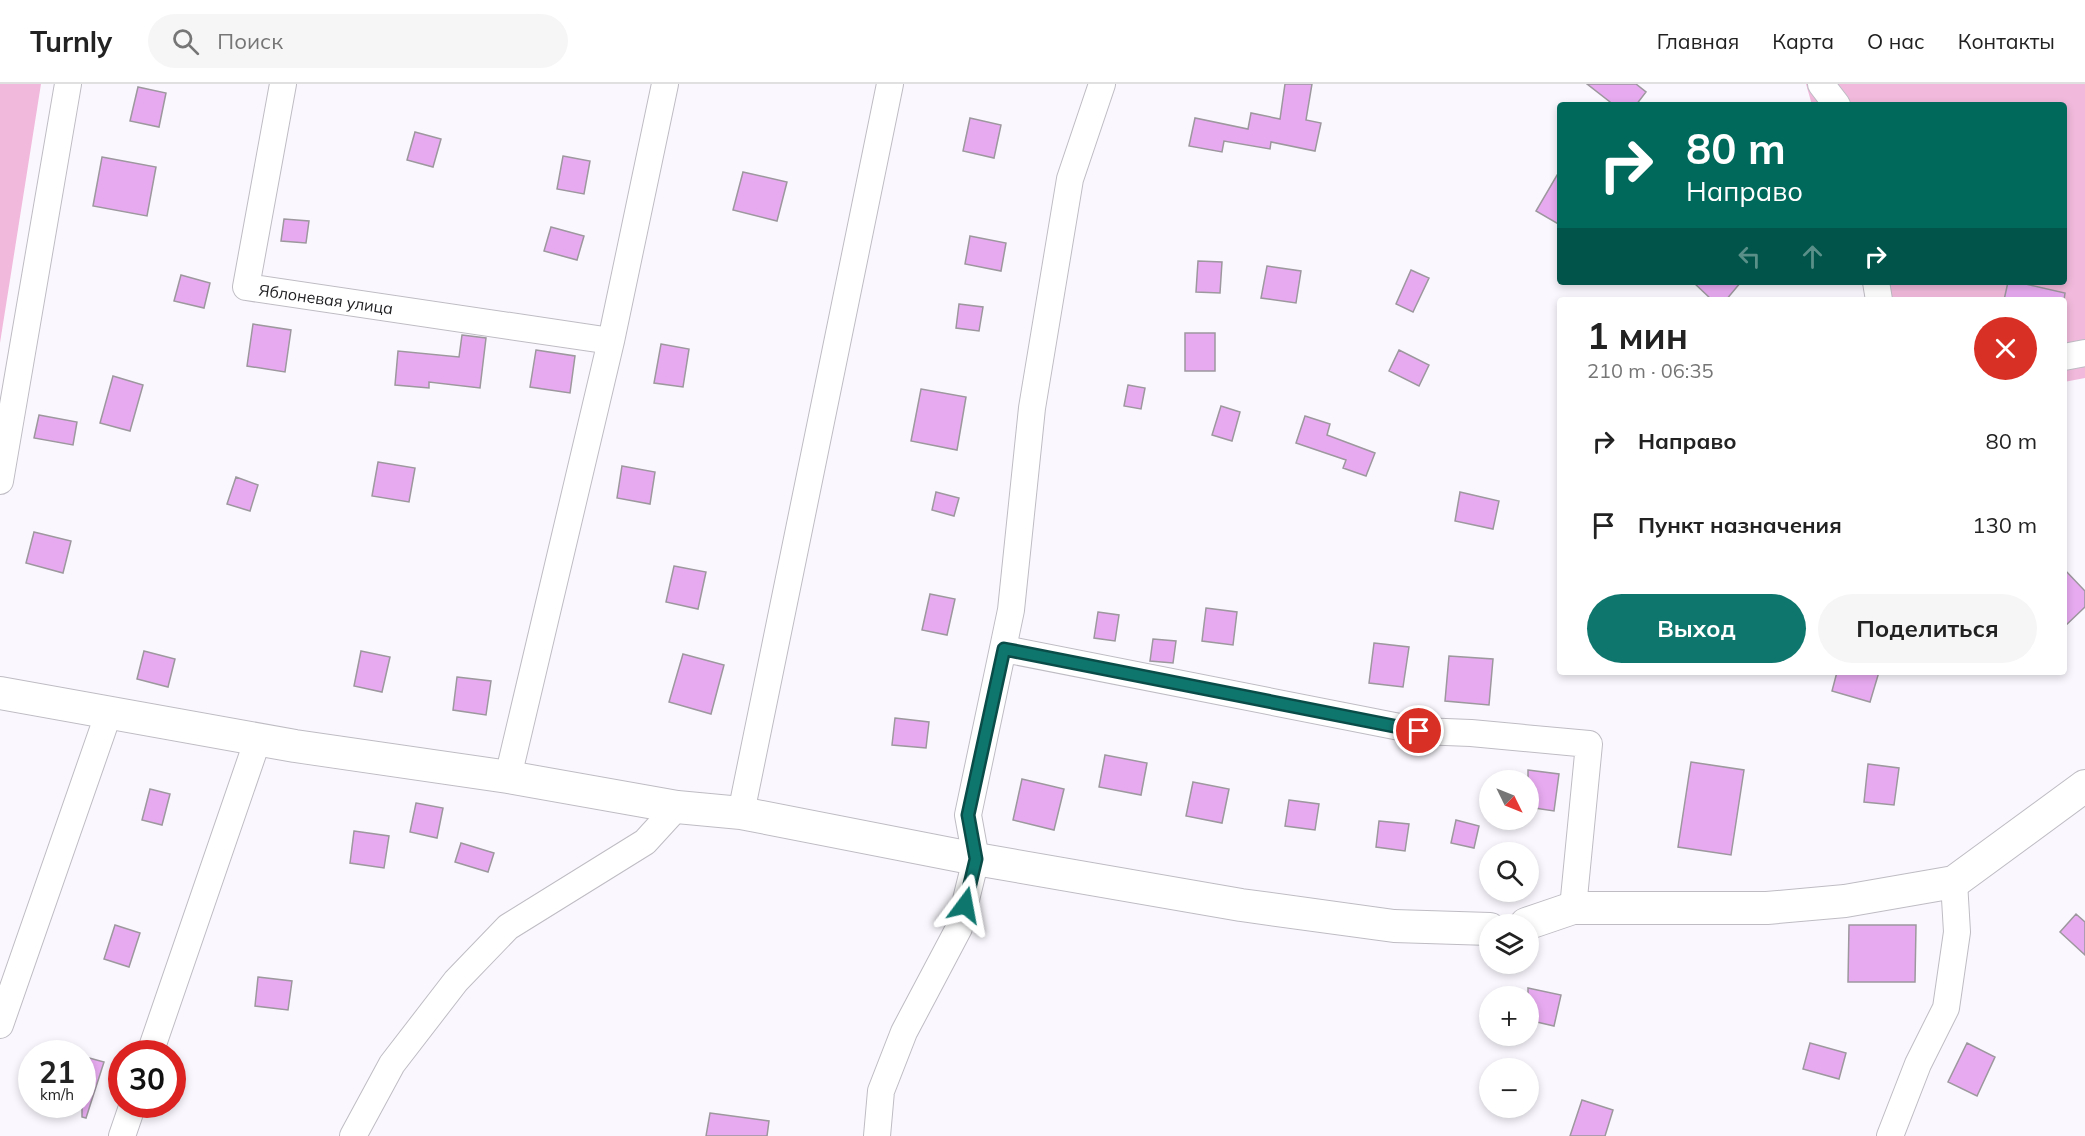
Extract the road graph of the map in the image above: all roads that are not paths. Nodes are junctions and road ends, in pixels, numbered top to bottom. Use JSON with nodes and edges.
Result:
{"nodes":[{"id":1,"x":68,"y":84,"type":"edge"},
{"id":2,"x":283,"y":84,"type":"edge"},
{"id":3,"x":665,"y":84,"type":"edge"},
{"id":4,"x":890,"y":84,"type":"edge"},
{"id":5,"x":1102,"y":84,"type":"edge"},
{"id":6,"x":1821,"y":84,"type":"edge"},
{"id":7,"x":1835,"y":102,"type":"edge"},
{"id":8,"x":611,"y":341,"type":"junction"},
{"id":9,"x":2085,"y":353,"type":"edge"},
{"id":10,"x":2067,"y":356,"type":"edge"},
{"id":11,"x":0,"y":482,"type":"edge"},
{"id":12,"x":1004,"y":649,"type":"junction"},
{"id":13,"x":0,"y":693,"type":"edge"},
{"id":14,"x":109,"y":712,"type":"junction"},
{"id":15,"x":258,"y":739,"type":"junction"},
{"id":16,"x":508,"y":777,"type":"junction"},
{"id":17,"x":2085,"y":786,"type":"edge"},
{"id":18,"x":677,"y":807,"type":"junction"},
{"id":19,"x":741,"y":813,"type":"junction"},
{"id":20,"x":976,"y":859,"type":"junction"},
{"id":21,"x":1954,"y":882,"type":"junction"},
{"id":22,"x":1573,"y":908,"type":"junction"},
{"id":23,"x":1539,"y":920,"type":"edge"},
{"id":24,"x":1479,"y":928,"type":"edge"},
{"id":25,"x":0,"y":1025,"type":"edge"},
{"id":26,"x":154,"y":1040,"type":"edge"},
{"id":27,"x":128,"y":1118,"type":"edge"},
{"id":28,"x":122,"y":1136,"type":"edge"},
{"id":29,"x":352,"y":1136,"type":"edge"},
{"id":30,"x":877,"y":1136,"type":"edge"},
{"id":31,"x":1890,"y":1136,"type":"edge"}],
"edges":[{"from":1,"to":11,"type":"street"},
{"from":2,"to":8,"type":"street","name":"Яблоневая улица"},
{"from":3,"to":8,"type":"street"},
{"from":4,"to":19,"type":"street"},
{"from":5,"to":12,"type":"street"},
{"from":6,"to":7,"type":"street"},
{"from":8,"to":16,"type":"street"},
{"from":9,"to":10,"type":"street"},
{"from":12,"to":20,"type":"street"},
{"from":12,"to":22,"type":"street"},
{"from":13,"to":14,"type":"street"},
{"from":14,"to":15,"type":"street"},
{"from":14,"to":25,"type":"street"},
{"from":15,"to":16,"type":"street"},
{"from":15,"to":26,"type":"street"},
{"from":16,"to":18,"type":"street"},
{"from":17,"to":21,"type":"street"},
{"from":18,"to":19,"type":"street"},
{"from":18,"to":29,"type":"street"},
{"from":19,"to":20,"type":"street"},
{"from":20,"to":24,"type":"street"},
{"from":20,"to":30,"type":"street"},
{"from":21,"to":22,"type":"street"},
{"from":21,"to":31,"type":"street"},
{"from":22,"to":23,"type":"street"},
{"from":27,"to":28,"type":"street"}]}
